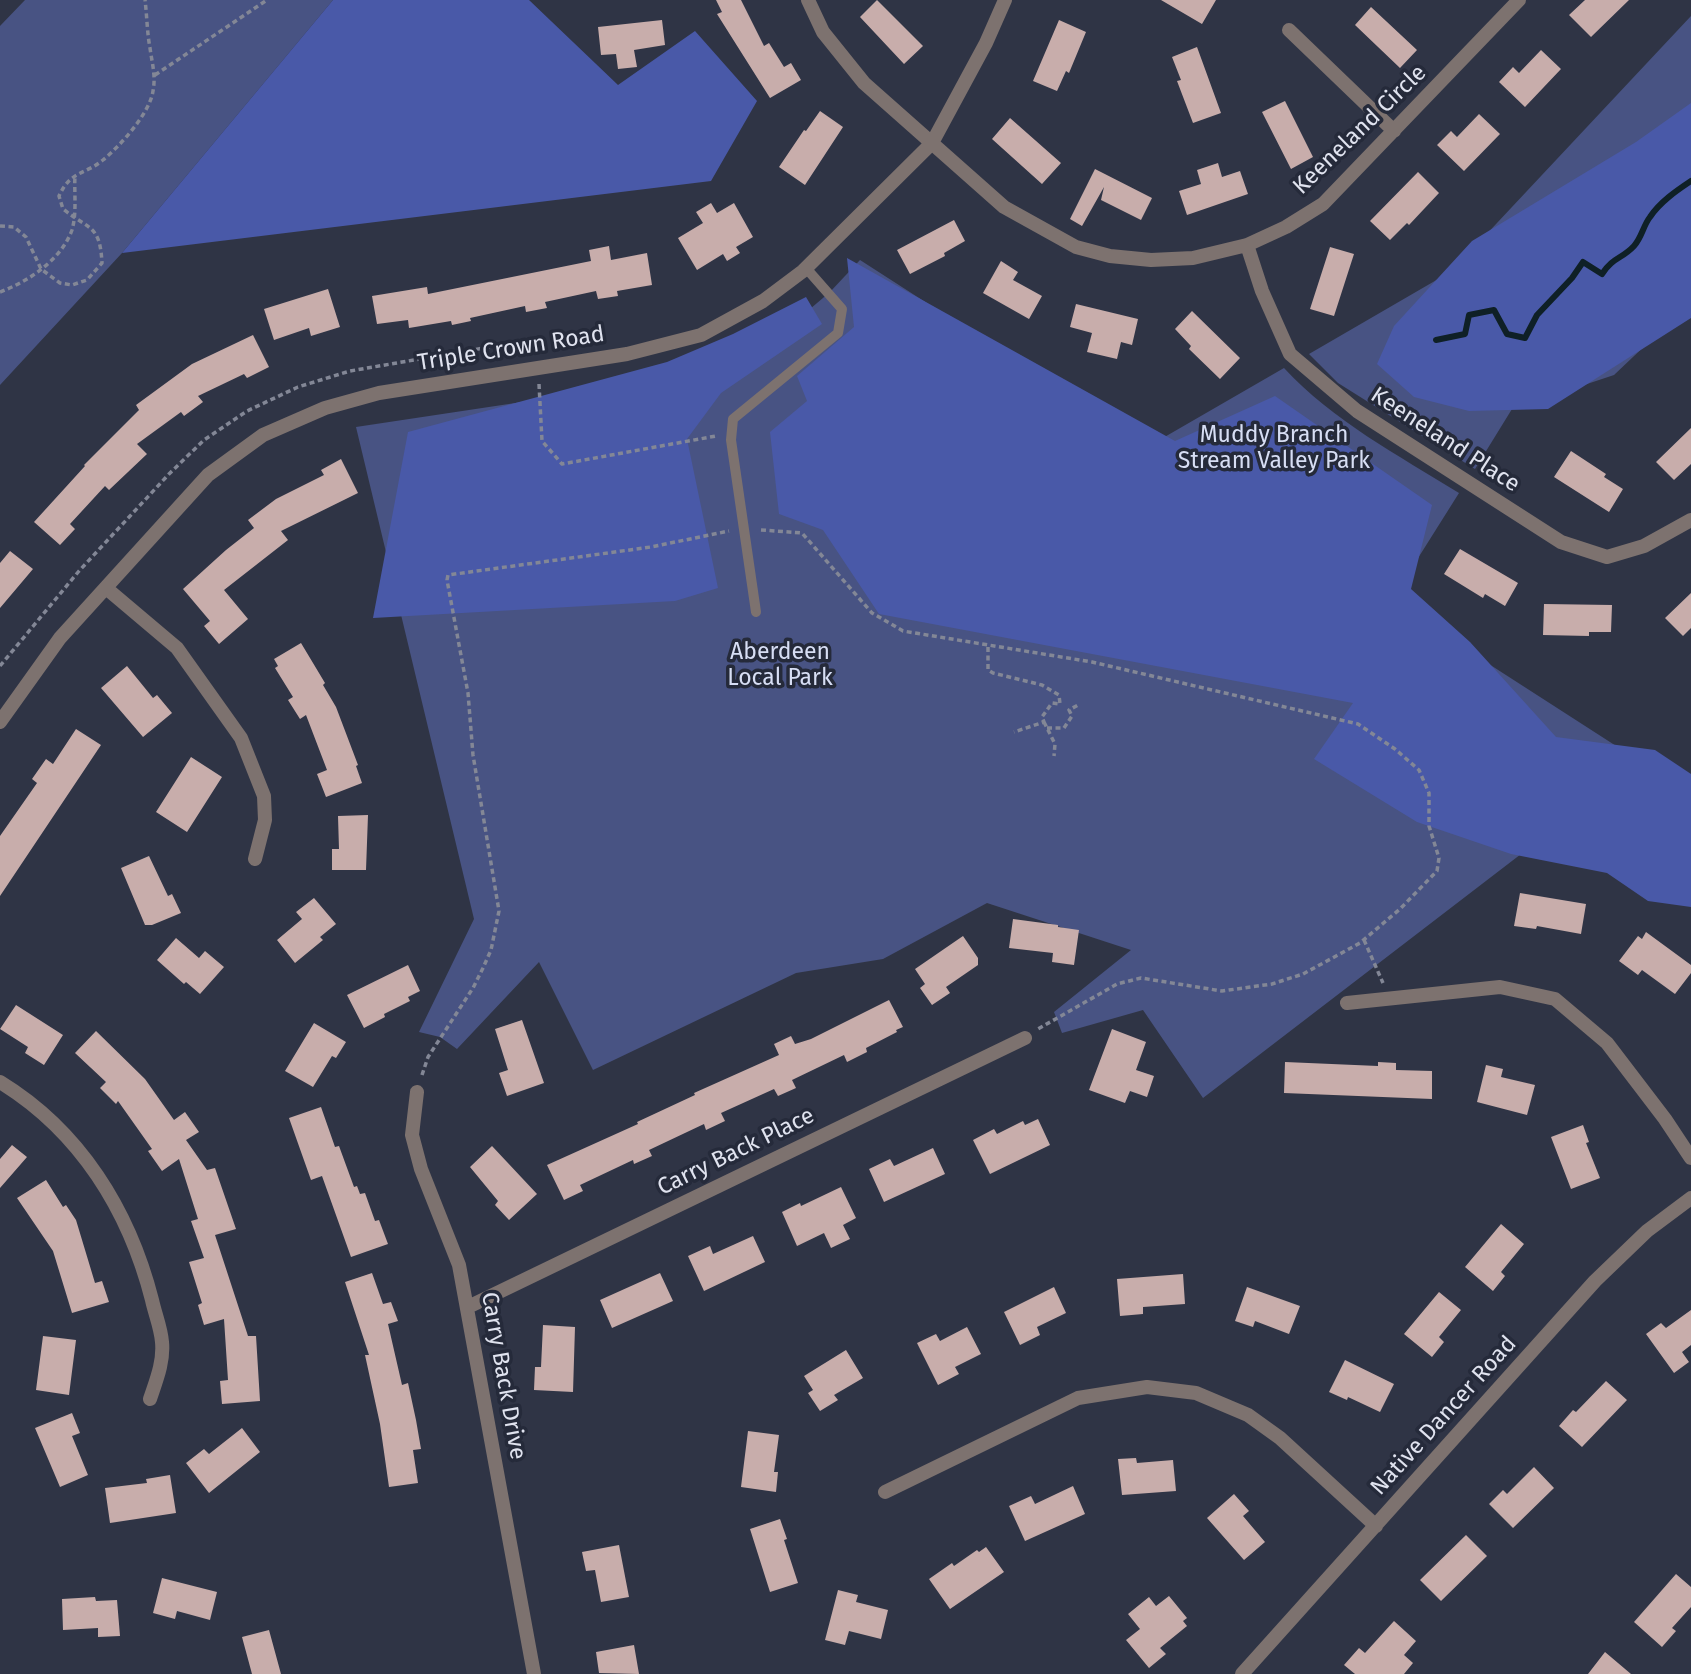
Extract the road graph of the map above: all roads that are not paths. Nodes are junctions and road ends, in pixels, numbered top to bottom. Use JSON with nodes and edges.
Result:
{"nodes":[{"id":1,"x":808,"y":0,"type":"edge"},
{"id":2,"x":1005,"y":0,"type":"edge"},
{"id":3,"x":1519,"y":0,"type":"edge"},
{"id":4,"x":1289,"y":30,"type":"dead end"},
{"id":5,"x":1394,"y":131,"type":"junction"},
{"id":6,"x":932,"y":143,"type":"junction"},
{"id":7,"x":1247,"y":245,"type":"junction"},
{"id":8,"x":806,"y":268,"type":"junction"},
{"id":9,"x":1691,"y":520,"type":"edge"},
{"id":10,"x":106,"y":588,"type":"junction"},
{"id":11,"x":756,"y":611,"type":"dead end"},
{"id":12,"x":0,"y":722,"type":"edge"},
{"id":13,"x":254,"y":859,"type":"dead end"},
{"id":14,"x":1347,"y":1003,"type":"dead end"},
{"id":15,"x":1025,"y":1038,"type":"road end"},
{"id":16,"x":0,"y":1082,"type":"edge"},
{"id":17,"x":417,"y":1092,"type":"road end"},
{"id":18,"x":1691,"y":1158,"type":"edge"},
{"id":19,"x":1691,"y":1198,"type":"edge"},
{"id":20,"x":468,"y":1307,"type":"junction"},
{"id":21,"x":150,"y":1399,"type":"dead end"},
{"id":22,"x":885,"y":1492,"type":"dead end"},
{"id":23,"x":1376,"y":1526,"type":"junction"},
{"id":24,"x":534,"y":1674,"type":"edge"},
{"id":25,"x":1242,"y":1674,"type":"edge"}],
"edges":[{"from":1,"to":6,"type":"street","name":"Keeneland Circle"},
{"from":2,"to":6,"type":"street","name":"Triple Crown Road"},
{"from":3,"to":5,"type":"street","name":"Keeneland Circle"},
{"from":4,"to":5,"type":"street"},
{"from":5,"to":7,"type":"street","name":"Keeneland Circle"},
{"from":6,"to":7,"type":"street","name":"Keeneland Circle"},
{"from":6,"to":8,"type":"street","name":"Triple Crown Road"},
{"from":7,"to":9,"type":"street","name":"Keeneland Place"},
{"from":8,"to":10,"type":"street","name":"Triple Crown Road"},
{"from":8,"to":11,"type":"lane"},
{"from":10,"to":12,"type":"street","name":"Triple Crown Road"},
{"from":10,"to":13,"type":"street"},
{"from":14,"to":18,"type":"street"},
{"from":15,"to":20,"type":"street","name":"Carry Back Place"},
{"from":16,"to":21,"type":"street"},
{"from":17,"to":20,"type":"street","name":"Carry Back Drive"},
{"from":19,"to":23,"type":"street","name":"Native Dancer Road"},
{"from":20,"to":24,"type":"street","name":"Carry Back Drive"},
{"from":22,"to":23,"type":"street"},
{"from":23,"to":25,"type":"street","name":"Native Dancer Road"}]}
